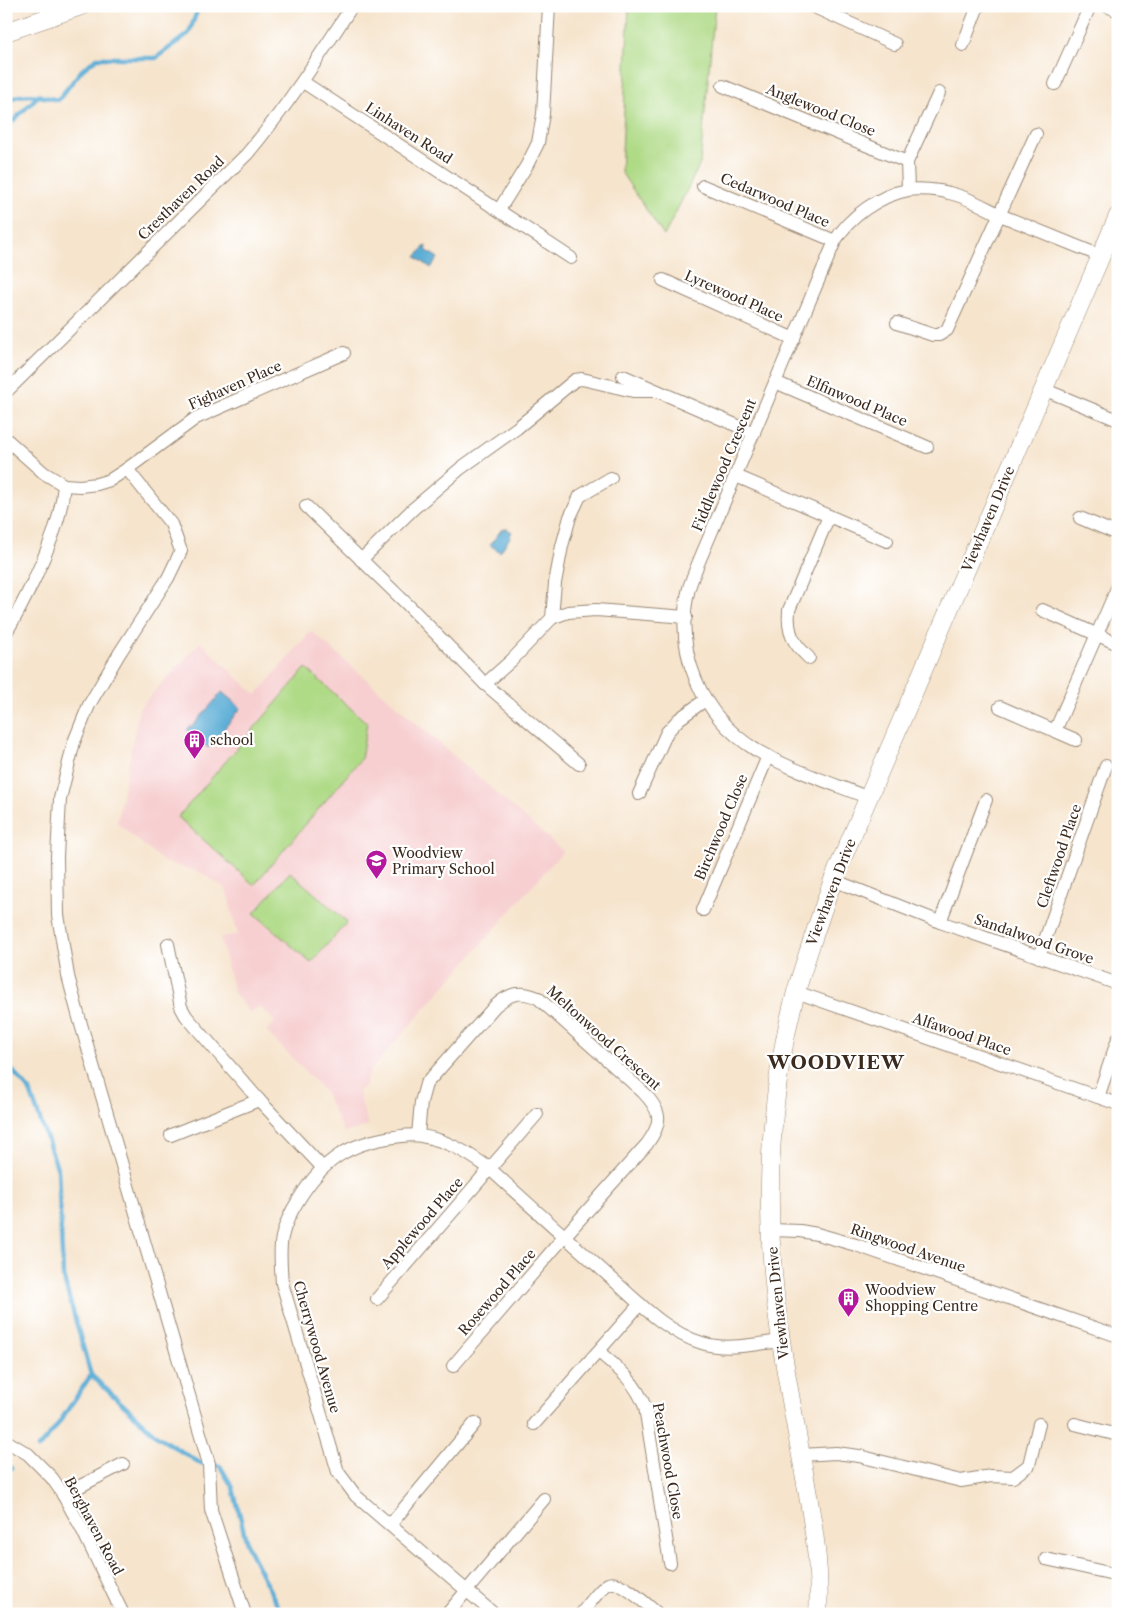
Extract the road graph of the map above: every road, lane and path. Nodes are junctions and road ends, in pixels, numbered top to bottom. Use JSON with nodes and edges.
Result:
{"nodes":[{"id":1,"x":81,"y":6,"type":"edge"},
{"id":2,"x":352,"y":6,"type":"edge"},
{"id":3,"x":549,"y":6,"type":"edge"},
{"id":4,"x":812,"y":6,"type":"edge"},
{"id":5,"x":978,"y":6,"type":"edge"},
{"id":6,"x":1090,"y":6,"type":"edge"},
{"id":7,"x":1107,"y":6,"type":"edge"},
{"id":8,"x":1118,"y":10,"type":"edge"},
{"id":9,"x":6,"y":32,"type":"edge"},
{"id":10,"x":895,"y":44,"type":"dead end"},
{"id":11,"x":963,"y":45,"type":"dead end"},
{"id":12,"x":303,"y":82,"type":"junction"},
{"id":13,"x":1056,"y":84,"type":"dead end"},
{"id":14,"x":723,"y":86,"type":"dead end"},
{"id":15,"x":939,"y":93,"type":"dead end"},
{"id":16,"x":1036,"y":134,"type":"dead end"},
{"id":17,"x":906,"y":162,"type":"junction"},
{"id":18,"x":703,"y":186,"type":"dead end"},
{"id":19,"x":908,"y":189,"type":"junction"},
{"id":20,"x":499,"y":210,"type":"junction"},
{"id":21,"x":999,"y":214,"type":"junction"},
{"id":22,"x":1118,"y":216,"type":"edge"},
{"id":23,"x":834,"y":241,"type":"junction"},
{"id":24,"x":1101,"y":256,"type":"junction"},
{"id":25,"x":572,"y":258,"type":"dead end"},
{"id":26,"x":663,"y":280,"type":"dead end"},
{"id":27,"x":897,"y":323,"type":"dead end"},
{"id":28,"x":794,"y":339,"type":"junction"},
{"id":29,"x":344,"y":353,"type":"dead end"},
{"id":30,"x":622,"y":376,"type":"dead end"},
{"id":31,"x":776,"y":382,"type":"junction"},
{"id":32,"x":1043,"y":389,"type":"junction"},
{"id":33,"x":657,"y":391,"type":"junction"},
{"id":34,"x":6,"y":392,"type":"edge"},
{"id":35,"x":1118,"y":420,"type":"edge"},
{"id":36,"x":754,"y":433,"type":"junction"},
{"id":37,"x":6,"y":438,"type":"edge"},
{"id":38,"x":927,"y":446,"type":"dead end"},
{"id":39,"x":127,"y":469,"type":"junction"},
{"id":40,"x":736,"y":476,"type":"junction"},
{"id":41,"x":611,"y":478,"type":"dead end"},
{"id":42,"x":64,"y":485,"type":"junction"},
{"id":43,"x":306,"y":506,"type":"dead end"},
{"id":44,"x":829,"y":516,"type":"junction"},
{"id":45,"x":1080,"y":518,"type":"dead end"},
{"id":46,"x":1118,"y":534,"type":"edge"},
{"id":47,"x":887,"y":541,"type":"dead end"},
{"id":48,"x":361,"y":560,"type":"junction"},
{"id":49,"x":1118,"y":586,"type":"edge"},
{"id":50,"x":1042,"y":610,"type":"dead end"},
{"id":51,"x":686,"y":617,"type":"junction"},
{"id":52,"x":552,"y":618,"type":"junction"},
{"id":53,"x":6,"y":632,"type":"edge"},
{"id":54,"x":1097,"y":635,"type":"junction"},
{"id":55,"x":1118,"y":644,"type":"edge"},
{"id":56,"x":809,"y":658,"type":"dead end"},
{"id":57,"x":485,"y":684,"type":"junction"},
{"id":58,"x":705,"y":700,"type":"junction"},
{"id":59,"x":1000,"y":707,"type":"dead end"},
{"id":60,"x":1055,"y":731,"type":"junction"},
{"id":61,"x":1076,"y":740,"type":"dead end"},
{"id":62,"x":768,"y":756,"type":"junction"},
{"id":63,"x":579,"y":764,"type":"dead end"},
{"id":64,"x":1106,"y":766,"type":"dead end"},
{"id":65,"x":640,"y":794,"type":"dead end"},
{"id":66,"x":869,"y":798,"type":"junction"},
{"id":67,"x":986,"y":800,"type":"dead end"},
{"id":68,"x":833,"y":880,"type":"junction"},
{"id":69,"x":703,"y":910,"type":"dead end"},
{"id":70,"x":940,"y":922,"type":"junction"},
{"id":71,"x":168,"y":944,"type":"dead end"},
{"id":72,"x":1039,"y":957,"type":"junction"},
{"id":73,"x":1118,"y":984,"type":"edge"},
{"id":74,"x":796,"y":992,"type":"junction"},
{"id":75,"x":1118,"y":1039,"type":"edge"},
{"id":76,"x":1098,"y":1097,"type":"junction"},
{"id":77,"x":259,"y":1100,"type":"junction"},
{"id":78,"x":1118,"y":1104,"type":"edge"},
{"id":79,"x":537,"y":1114,"type":"dead end"},
{"id":80,"x":171,"y":1135,"type":"dead end"},
{"id":81,"x":418,"y":1135,"type":"junction"},
{"id":82,"x":322,"y":1167,"type":"junction"},
{"id":83,"x":489,"y":1168,"type":"junction"},
{"id":84,"x":771,"y":1230,"type":"junction"},
{"id":85,"x":564,"y":1237,"type":"junction"},
{"id":86,"x":377,"y":1299,"type":"dead end"},
{"id":87,"x":640,"y":1304,"type":"junction"},
{"id":88,"x":1118,"y":1336,"type":"edge"},
{"id":89,"x":781,"y":1341,"type":"junction"},
{"id":90,"x":599,"y":1352,"type":"junction"},
{"id":91,"x":453,"y":1366,"type":"dead end"},
{"id":92,"x":475,"y":1423,"type":"dead end"},
{"id":93,"x":534,"y":1424,"type":"dead end"},
{"id":94,"x":1039,"y":1424,"type":"dead end"},
{"id":95,"x":1075,"y":1424,"type":"dead end"},
{"id":96,"x":1118,"y":1435,"type":"edge"},
{"id":97,"x":6,"y":1441,"type":"edge"},
{"id":98,"x":801,"y":1455,"type":"junction"},
{"id":99,"x":123,"y":1464,"type":"dead end"},
{"id":100,"x":63,"y":1495,"type":"junction"},
{"id":101,"x":544,"y":1499,"type":"dead end"},
{"id":102,"x":390,"y":1526,"type":"junction"},
{"id":103,"x":1046,"y":1559,"type":"dead end"},
{"id":104,"x":670,"y":1564,"type":"dead end"},
{"id":105,"x":1118,"y":1576,"type":"edge"},
{"id":106,"x":467,"y":1591,"type":"junction"},
{"id":107,"x":820,"y":1613,"type":"edge"},
{"id":108,"x":123,"y":1614,"type":"edge"},
{"id":109,"x":245,"y":1614,"type":"edge"},
{"id":110,"x":447,"y":1614,"type":"edge"},
{"id":111,"x":494,"y":1614,"type":"edge"},
{"id":112,"x":581,"y":1614,"type":"edge"},
{"id":113,"x":658,"y":1614,"type":"edge"}],
"edges":[{"from":1,"to":9,"type":"street"},
{"from":2,"to":12,"type":"street","name":"Cresthaven Road"},
{"from":3,"to":20,"type":"street"},
{"from":4,"to":10,"type":"street"},
{"from":5,"to":11,"type":"street"},
{"from":6,"to":13,"type":"street"},
{"from":7,"to":8,"type":"street"},
{"from":12,"to":20,"type":"street","name":"Linhaven Road"},
{"from":12,"to":34,"type":"street","name":"Cresthaven Road"},
{"from":14,"to":17,"type":"street","name":"Anglewood Close"},
{"from":15,"to":17,"type":"street"},
{"from":16,"to":21,"type":"street"},
{"from":17,"to":19,"type":"street"},
{"from":18,"to":23,"type":"street","name":"Cedarwood Place"},
{"from":19,"to":21,"type":"street","name":"Fiddlewood Crescent"},
{"from":19,"to":23,"type":"street","name":"Fiddlewood Crescent"},
{"from":20,"to":25,"type":"street","name":"Linhaven Road"},
{"from":21,"to":24,"type":"street","name":"Fiddlewood Crescent"},
{"from":21,"to":27,"type":"street"},
{"from":22,"to":24,"type":"street","name":"Viewhaven Drive"},
{"from":23,"to":28,"type":"street","name":"Fiddlewood Crescent"},
{"from":24,"to":32,"type":"street","name":"Viewhaven Drive"},
{"from":26,"to":28,"type":"street","name":"Lyrewood Place"},
{"from":28,"to":31,"type":"street","name":"Fiddlewood Crescent"},
{"from":29,"to":39,"type":"street","name":"Fighaven Place"},
{"from":30,"to":33,"type":"street"},
{"from":31,"to":36,"type":"street","name":"Fiddlewood Crescent"},
{"from":31,"to":38,"type":"street","name":"Elfinwood Place"},
{"from":32,"to":35,"type":"street"},
{"from":32,"to":66,"type":"street","name":"Viewhaven Drive"},
{"from":33,"to":36,"type":"street"},
{"from":33,"to":48,"type":"street"},
{"from":36,"to":40,"type":"street","name":"Fiddlewood Crescent"},
{"from":37,"to":42,"type":"street"},
{"from":39,"to":42,"type":"street","name":"Fighaven Place"},
{"from":39,"to":109,"type":"street"},
{"from":40,"to":44,"type":"street"},
{"from":40,"to":51,"type":"street","name":"Fiddlewood Crescent"},
{"from":41,"to":52,"type":"street"},
{"from":42,"to":53,"type":"street"},
{"from":43,"to":48,"type":"street"},
{"from":44,"to":47,"type":"street"},
{"from":44,"to":56,"type":"street"},
{"from":45,"to":46,"type":"street"},
{"from":48,"to":57,"type":"street"},
{"from":49,"to":54,"type":"street"},
{"from":50,"to":54,"type":"street"},
{"from":51,"to":52,"type":"street"},
{"from":51,"to":58,"type":"street","name":"Fiddlewood Crescent"},
{"from":52,"to":57,"type":"street"},
{"from":54,"to":55,"type":"street"},
{"from":54,"to":60,"type":"street"},
{"from":57,"to":63,"type":"street"},
{"from":58,"to":62,"type":"street","name":"Fiddlewood Crescent"},
{"from":58,"to":65,"type":"street"},
{"from":59,"to":60,"type":"street"},
{"from":60,"to":61,"type":"street"},
{"from":62,"to":66,"type":"street","name":"Fiddlewood Crescent"},
{"from":62,"to":69,"type":"street","name":"Birchwood Close"},
{"from":64,"to":72,"type":"street","name":"Cleftwood Place"},
{"from":66,"to":68,"type":"street","name":"Viewhaven Drive"},
{"from":67,"to":70,"type":"street"},
{"from":68,"to":70,"type":"street","name":"Sandalwood Grove"},
{"from":68,"to":74,"type":"street","name":"Viewhaven Drive"},
{"from":70,"to":72,"type":"street","name":"Sandalwood Grove"},
{"from":71,"to":77,"type":"street"},
{"from":72,"to":73,"type":"street","name":"Sandalwood Grove"},
{"from":74,"to":76,"type":"street","name":"Alfawood Place"},
{"from":74,"to":84,"type":"street","name":"Viewhaven Drive"},
{"from":75,"to":76,"type":"street"},
{"from":76,"to":78,"type":"street","name":"Alfawood Place"},
{"from":77,"to":80,"type":"street"},
{"from":77,"to":82,"type":"street"},
{"from":79,"to":83,"type":"street"},
{"from":81,"to":82,"type":"street","name":"Cherrywood Avenue"},
{"from":81,"to":83,"type":"street","name":"Cherrywood Avenue"},
{"from":81,"to":85,"type":"street","name":"Meltonwood Crescent"},
{"from":82,"to":102,"type":"street","name":"Cherrywood Avenue"},
{"from":83,"to":85,"type":"street","name":"Cherrywood Avenue"},
{"from":83,"to":86,"type":"street","name":"Applewood Place"},
{"from":84,"to":88,"type":"street","name":"Ringwood Avenue"},
{"from":84,"to":89,"type":"street","name":"Viewhaven Drive"},
{"from":85,"to":87,"type":"street","name":"Cherrywood Avenue"},
{"from":85,"to":91,"type":"street","name":"Rosewood Place"},
{"from":87,"to":89,"type":"street","name":"Cherrywood Avenue"},
{"from":87,"to":90,"type":"street"},
{"from":89,"to":98,"type":"street","name":"Viewhaven Drive"},
{"from":90,"to":93,"type":"street"},
{"from":90,"to":104,"type":"street","name":"Peachwood Close"},
{"from":92,"to":102,"type":"street"},
{"from":94,"to":98,"type":"street"},
{"from":95,"to":96,"type":"street"},
{"from":97,"to":100,"type":"street","name":"Berghaven Road"},
{"from":98,"to":107,"type":"street","name":"Viewhaven Drive"},
{"from":99,"to":100,"type":"street"},
{"from":100,"to":108,"type":"street","name":"Berghaven Road"},
{"from":101,"to":106,"type":"street"},
{"from":102,"to":106,"type":"street","name":"Cherrywood Avenue"},
{"from":103,"to":105,"type":"street"},
{"from":106,"to":110,"type":"street"},
{"from":106,"to":111,"type":"street","name":"Cherrywood Avenue"},
{"from":112,"to":113,"type":"street"}]}
